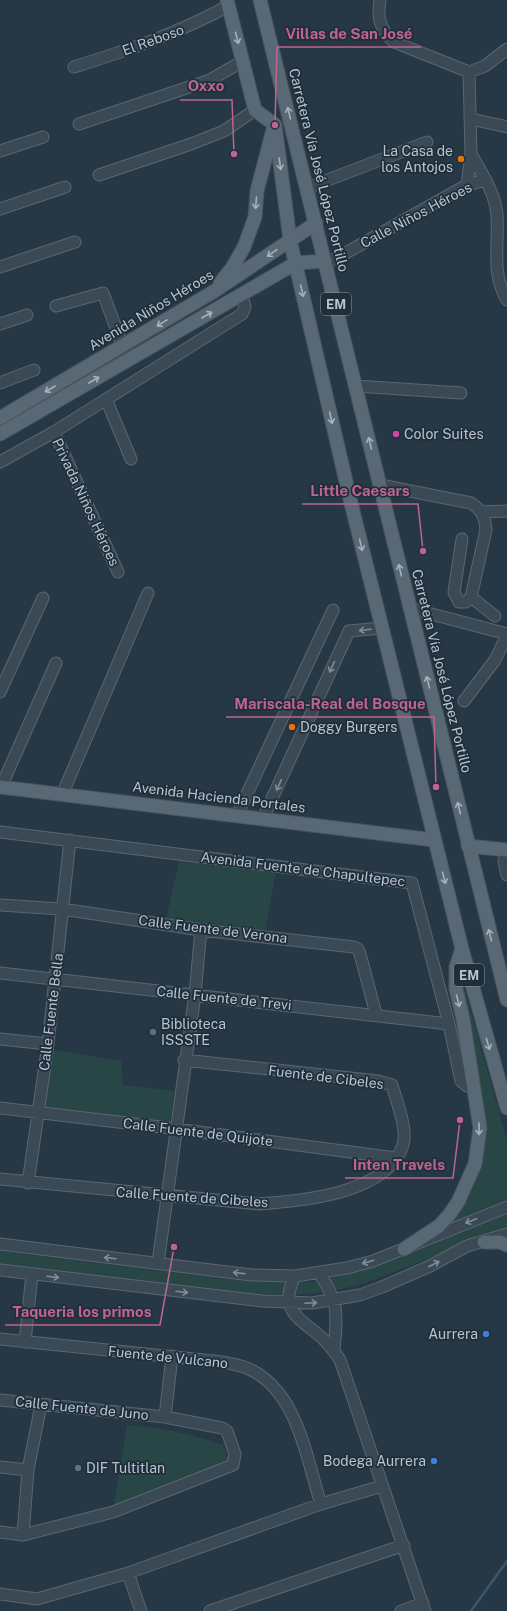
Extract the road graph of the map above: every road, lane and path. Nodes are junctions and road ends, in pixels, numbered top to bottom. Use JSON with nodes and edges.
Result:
{"nodes":[{"id":1,"x":260,"y":0,"type":"edge"},
{"id":2,"x":380,"y":0,"type":"edge"},
{"id":3,"x":228,"y":3,"type":"edge"},
{"id":4,"x":507,"y":49,"type":"edge"},
{"id":5,"x":243,"y":61,"type":"junction"},
{"id":6,"x":74,"y":67,"type":"dead end"},
{"id":7,"x":469,"y":72,"type":"junction"},
{"id":8,"x":255,"y":110,"type":"junction"},
{"id":9,"x":471,"y":119,"type":"junction"},
{"id":10,"x":79,"y":124,"type":"dead end"},
{"id":11,"x":275,"y":125,"type":"junction"},
{"id":12,"x":507,"y":127,"type":"edge"},
{"id":13,"x":44,"y":137,"type":"dead end"},
{"id":14,"x":427,"y":142,"type":"dead end"},
{"id":15,"x":0,"y":151,"type":"edge"},
{"id":16,"x":470,"y":154,"type":"junction"},
{"id":17,"x":99,"y":174,"type":"dead end"},
{"id":18,"x":486,"y":180,"type":"junction"},
{"id":19,"x":467,"y":185,"type":"junction"},
{"id":20,"x":65,"y":188,"type":"dead end"},
{"id":21,"x":307,"y":188,"type":"junction"},
{"id":22,"x":0,"y":210,"type":"edge"},
{"id":23,"x":316,"y":223,"type":"junction"},
{"id":24,"x":290,"y":240,"type":"junction"},
{"id":25,"x":75,"y":242,"type":"dead end"},
{"id":26,"x":325,"y":261,"type":"junction"},
{"id":27,"x":296,"y":263,"type":"junction"},
{"id":28,"x":0,"y":268,"type":"edge"},
{"id":29,"x":213,"y":292,"type":"junction"},
{"id":30,"x":242,"y":295,"type":"junction"},
{"id":31,"x":507,"y":300,"type":"edge"},
{"id":32,"x":56,"y":306,"type":"dead end"},
{"id":33,"x":27,"y":315,"type":"dead end"},
{"id":34,"x":0,"y":324,"type":"edge"},
{"id":35,"x":123,"y":347,"type":"junction"},
{"id":36,"x":34,"y":370,"type":"dead end"},
{"id":37,"x":0,"y":383,"type":"edge"},
{"id":38,"x":356,"y":386,"type":"junction"},
{"id":39,"x":461,"y":393,"type":"dead end"},
{"id":40,"x":106,"y":399,"type":"junction"},
{"id":41,"x":0,"y":418,"type":"edge"},
{"id":42,"x":54,"y":432,"type":"junction"},
{"id":43,"x":0,"y":434,"type":"edge"},
{"id":44,"x":132,"y":459,"type":"dead end"},
{"id":45,"x":0,"y":462,"type":"edge"},
{"id":46,"x":380,"y":485,"type":"junction"},
{"id":47,"x":507,"y":511,"type":"edge"},
{"id":48,"x":482,"y":512,"type":"junction"},
{"id":49,"x":462,"y":539,"type":"dead end"},
{"id":50,"x":118,"y":572,"type":"dead end"},
{"id":51,"x":148,"y":593,"type":"dead end"},
{"id":52,"x":471,"y":597,"type":"junction"},
{"id":53,"x":43,"y":598,"type":"dead end"},
{"id":54,"x":409,"y":608,"type":"junction"},
{"id":55,"x":333,"y":610,"type":"dead end"},
{"id":56,"x":495,"y":616,"type":"dead end"},
{"id":57,"x":382,"y":628,"type":"junction"},
{"id":58,"x":507,"y":635,"type":"edge"},
{"id":59,"x":56,"y":663,"type":"dead end"},
{"id":60,"x":0,"y":692,"type":"edge"},
{"id":61,"x":464,"y":701,"type":"dead end"},
{"id":62,"x":1,"y":787,"type":"edge"},
{"id":63,"x":62,"y":795,"type":"junction"},
{"id":64,"x":237,"y":815,"type":"junction"},
{"id":65,"x":263,"y":818,"type":"junction"},
{"id":66,"x":0,"y":832,"type":"edge"},
{"id":67,"x":70,"y":840,"type":"junction"},
{"id":68,"x":434,"y":840,"type":"junction"},
{"id":69,"x":468,"y":846,"type":"junction"},
{"id":70,"x":505,"y":855,"type":"edge"},
{"id":71,"x":507,"y":875,"type":"edge"},
{"id":72,"x":0,"y":905,"type":"edge"},
{"id":73,"x":62,"y":909,"type":"junction"},
{"id":74,"x":201,"y":930,"type":"junction"},
{"id":75,"x":462,"y":949,"type":"junction"},
{"id":76,"x":495,"y":952,"type":"junction"},
{"id":77,"x":507,"y":964,"type":"edge"},
{"id":78,"x":0,"y":973,"type":"edge"},
{"id":79,"x":55,"y":978,"type":"junction"},
{"id":80,"x":195,"y":994,"type":"junction"},
{"id":81,"x":507,"y":1000,"type":"edge"},
{"id":82,"x":376,"y":1014,"type":"junction"},
{"id":83,"x":449,"y":1024,"type":"junction"},
{"id":84,"x":0,"y":1039,"type":"edge"},
{"id":85,"x":48,"y":1044,"type":"junction"},
{"id":86,"x":184,"y":1060,"type":"junction"},
{"id":87,"x":474,"y":1087,"type":"junction"},
{"id":88,"x":0,"y":1108,"type":"edge"},
{"id":89,"x":507,"y":1108,"type":"edge"},
{"id":90,"x":38,"y":1112,"type":"junction"},
{"id":91,"x":177,"y":1129,"type":"junction"},
{"id":92,"x":396,"y":1158,"type":"junction"},
{"id":93,"x":0,"y":1179,"type":"edge"},
{"id":94,"x":28,"y":1183,"type":"junction"},
{"id":95,"x":166,"y":1196,"type":"junction"},
{"id":96,"x":507,"y":1207,"type":"edge"},
{"id":97,"x":507,"y":1234,"type":"edge"},
{"id":98,"x":484,"y":1242,"type":"junction"},
{"id":99,"x":0,"y":1244,"type":"edge"},
{"id":100,"x":507,"y":1245,"type":"edge"},
{"id":101,"x":404,"y":1249,"type":"junction"},
{"id":102,"x":158,"y":1263,"type":"junction"},
{"id":103,"x":0,"y":1270,"type":"edge"},
{"id":104,"x":32,"y":1274,"type":"junction"},
{"id":105,"x":319,"y":1274,"type":"junction"},
{"id":106,"x":295,"y":1276,"type":"junction"},
{"id":107,"x":335,"y":1300,"type":"junction"},
{"id":108,"x":289,"y":1304,"type":"junction"},
{"id":109,"x":0,"y":1339,"type":"edge"},
{"id":110,"x":25,"y":1342,"type":"junction"},
{"id":111,"x":334,"y":1351,"type":"junction"},
{"id":112,"x":172,"y":1356,"type":"junction"},
{"id":113,"x":0,"y":1400,"type":"edge"},
{"id":114,"x":41,"y":1405,"type":"junction"},
{"id":115,"x":165,"y":1417,"type":"junction"},
{"id":116,"x":0,"y":1467,"type":"edge"},
{"id":117,"x":28,"y":1470,"type":"junction"},
{"id":118,"x":382,"y":1486,"type":"junction"},
{"id":119,"x":321,"y":1504,"type":"junction"},
{"id":120,"x":0,"y":1532,"type":"edge"},
{"id":121,"x":23,"y":1535,"type":"junction"},
{"id":122,"x":404,"y":1545,"type":"junction"},
{"id":123,"x":128,"y":1573,"type":"junction"},
{"id":124,"x":0,"y":1594,"type":"edge"},
{"id":125,"x":424,"y":1607,"type":"edge"},
{"id":126,"x":141,"y":1611,"type":"edge"},
{"id":127,"x":210,"y":1611,"type":"edge"},
{"id":128,"x":401,"y":1611,"type":"edge"}],
"edges":[{"from":21,"to":1,"type":"main road","name":"Carretera Vía José López Portillo","number":"EM","one_way":true},
{"from":2,"to":7,"type":"street"},
{"from":3,"to":5,"type":"main road","one_way":true},
{"from":3,"to":6,"type":"street","name":"El Reboso"},
{"from":4,"to":7,"type":"street"},
{"from":5,"to":8,"type":"main road"},
{"from":5,"to":10,"type":"street"},
{"from":7,"to":9,"type":"street"},
{"from":8,"to":11,"type":"main road"},
{"from":8,"to":17,"type":"street"},
{"from":9,"to":12,"type":"street"},
{"from":9,"to":16,"type":"street"},
{"from":11,"to":24,"type":"main road","number":"EM","one_way":true},
{"from":11,"to":29,"type":"main road","one_way":true},
{"from":13,"to":15,"type":"street"},
{"from":14,"to":21,"type":"street"},
{"from":16,"to":18,"type":"street"},
{"from":16,"to":19,"type":"street"},
{"from":18,"to":19,"type":"street","name":"Calle Niños Héroes"},
{"from":18,"to":31,"type":"street"},
{"from":19,"to":26,"type":"street","name":"Calle Niños Héroes"},
{"from":20,"to":22,"type":"street"},
{"from":21,"to":23,"type":"main road","name":"Carretera Vía José López Portillo","number":"EM"},
{"from":23,"to":24,"type":"main road","name":"Avenida Niños Héroes"},
{"from":23,"to":26,"type":"main road","name":"Carretera Vía José López Portillo","number":"EM"},
{"from":24,"to":27,"type":"main road","number":"EM"},
{"from":24,"to":29,"type":"main road","name":"Avenida Niños Héroes","one_way":true},
{"from":25,"to":28,"type":"street"},
{"from":26,"to":27,"type":"main road"},
{"from":26,"to":38,"type":"main road","name":"Carretera Vía José López Portillo","number":"EM"},
{"from":27,"to":30,"type":"main road"},
{"from":27,"to":57,"type":"main road","number":"EM","one_way":true},
{"from":29,"to":35,"type":"main road","name":"Avenida Niños Héroes","one_way":true},
{"from":30,"to":40,"type":"street"},
{"from":43,"to":30,"type":"main road","one_way":true},
{"from":32,"to":35,"type":"street"},
{"from":33,"to":34,"type":"street"},
{"from":35,"to":41,"type":"main road","name":"Avenida Niños Héroes","one_way":true},
{"from":36,"to":37,"type":"street"},
{"from":38,"to":39,"type":"street"},
{"from":46,"to":38,"type":"main road","name":"Carretera Vía José López Portillo","number":"EM","one_way":true},
{"from":40,"to":42,"type":"street"},
{"from":40,"to":44,"type":"street"},
{"from":42,"to":45,"type":"street"},
{"from":42,"to":50,"type":"street","name":"Privada Niños Héroes"},
{"from":46,"to":48,"type":"street"},
{"from":54,"to":46,"type":"main road","name":"Carretera Vía José López Portillo","number":"EM","one_way":true},
{"from":47,"to":48,"type":"street"},
{"from":48,"to":52,"type":"street"},
{"from":49,"to":52,"type":"street"},
{"from":51,"to":63,"type":"street"},
{"from":52,"to":56,"type":"street"},
{"from":53,"to":60,"type":"street"},
{"from":54,"to":58,"type":"street"},
{"from":69,"to":54,"type":"main road","name":"Carretera Vía José López Portillo","number":"EM","one_way":true},
{"from":55,"to":64,"type":"street"},
{"from":57,"to":65,"type":"street","one_way":true},
{"from":57,"to":68,"type":"main road","number":"EM"},
{"from":58,"to":61,"type":"street"},
{"from":59,"to":62,"type":"street"},
{"from":62,"to":63,"type":"main road","name":"Avenida Hacienda Portales"},
{"from":63,"to":64,"type":"main road","name":"Avenida Hacienda Portales"},
{"from":64,"to":65,"type":"main road","name":"Avenida Hacienda Portales"},
{"from":65,"to":68,"type":"main road","name":"Avenida Hacienda Portales"},
{"from":66,"to":67,"type":"street","name":"Avenida Fuente de Chapultepec"},
{"from":67,"to":73,"type":"street","name":"Calle Fuente Bella"},
{"from":67,"to":83,"type":"street","name":"Avenida Fuente de Chapultepec"},
{"from":68,"to":75,"type":"main road","number":"EM","one_way":true},
{"from":69,"to":70,"type":"main road"},
{"from":76,"to":69,"type":"main road","name":"Carretera Vía José López Portillo","number":"EM","one_way":true},
{"from":70,"to":71,"type":"street"},
{"from":72,"to":73,"type":"street","name":"Calle Fuente de Verona"},
{"from":73,"to":74,"type":"street","name":"Calle Fuente de Verona"},
{"from":73,"to":79,"type":"street","name":"Calle Fuente Bella"},
{"from":74,"to":80,"type":"street"},
{"from":74,"to":82,"type":"street","name":"Calle Fuente de Verona"},
{"from":75,"to":87,"type":"main road","one_way":true},
{"from":75,"to":89,"type":"main road","number":"EM","one_way":true},
{"from":76,"to":77,"type":"main road"},
{"from":76,"to":81,"type":"main road","name":"Carretera Vía José López Portillo","number":"EM"},
{"from":78,"to":79,"type":"street","name":"Calle Fuente de Trevi"},
{"from":79,"to":80,"type":"street","name":"Calle Fuente de Trevi"},
{"from":79,"to":85,"type":"street","name":"Calle Fuente Bella"},
{"from":80,"to":82,"type":"street","name":"Calle Fuente de Trevi"},
{"from":80,"to":86,"type":"street"},
{"from":82,"to":83,"type":"street","name":"Calle Fuente de Trevi"},
{"from":83,"to":87,"type":"street","name":"Avenida Fuente de Chapultepec"},
{"from":84,"to":85,"type":"street"},
{"from":85,"to":90,"type":"street","name":"Calle Fuente Bella"},
{"from":86,"to":91,"type":"street"},
{"from":86,"to":92,"type":"street","name":"Fuente de Cibeles"},
{"from":87,"to":101,"type":"main road","one_way":true},
{"from":88,"to":90,"type":"street","name":"Calle Fuente de Quijote"},
{"from":90,"to":91,"type":"street","name":"Calle Fuente de Quijote"},
{"from":90,"to":94,"type":"street","name":"Calle Fuente Bella"},
{"from":91,"to":92,"type":"street","name":"Calle Fuente de Quijote"},
{"from":91,"to":95,"type":"street"},
{"from":92,"to":95,"type":"street","name":"Calle Fuente de Cibeles"},
{"from":93,"to":94,"type":"street","name":"Calle Fuente de Cibeles"},
{"from":94,"to":95,"type":"street","name":"Calle Fuente de Cibeles"},
{"from":95,"to":102,"type":"street"},
{"from":96,"to":101,"type":"street","one_way":true},
{"from":97,"to":98,"type":"street"},
{"from":98,"to":100,"type":"main road"},
{"from":107,"to":98,"type":"street","one_way":true},
{"from":102,"to":99,"type":"street","one_way":true},
{"from":101,"to":105,"type":"street","one_way":true},
{"from":106,"to":102,"type":"street","one_way":true},
{"from":103,"to":104,"type":"street"},
{"from":104,"to":108,"type":"street","one_way":true},
{"from":104,"to":110,"type":"street"},
{"from":105,"to":106,"type":"street"},
{"from":105,"to":107,"type":"street"},
{"from":106,"to":108,"type":"street"},
{"from":108,"to":107,"type":"street","one_way":true},
{"from":107,"to":111,"type":"street"},
{"from":108,"to":111,"type":"street"},
{"from":109,"to":110,"type":"street","name":"Fuente de Vulcano"},
{"from":110,"to":112,"type":"street","name":"Fuente de Vulcano"},
{"from":111,"to":118,"type":"street"},
{"from":112,"to":115,"type":"street"},
{"from":112,"to":119,"type":"street","name":"Fuente de Vulcano"},
{"from":113,"to":114,"type":"street","name":"Calle Fuente de Juno"},
{"from":114,"to":115,"type":"street","name":"Calle Fuente de Juno"},
{"from":114,"to":117,"type":"street"},
{"from":115,"to":121,"type":"street","name":"Calle Fuente de Juno"},
{"from":116,"to":117,"type":"street"},
{"from":117,"to":121,"type":"street"},
{"from":118,"to":119,"type":"street"},
{"from":118,"to":122,"type":"street"},
{"from":119,"to":123,"type":"street"},
{"from":120,"to":121,"type":"street"},
{"from":122,"to":125,"type":"street"},
{"from":122,"to":127,"type":"street"},
{"from":123,"to":124,"type":"street"},
{"from":123,"to":126,"type":"street"},
{"from":125,"to":128,"type":"street"}]}
